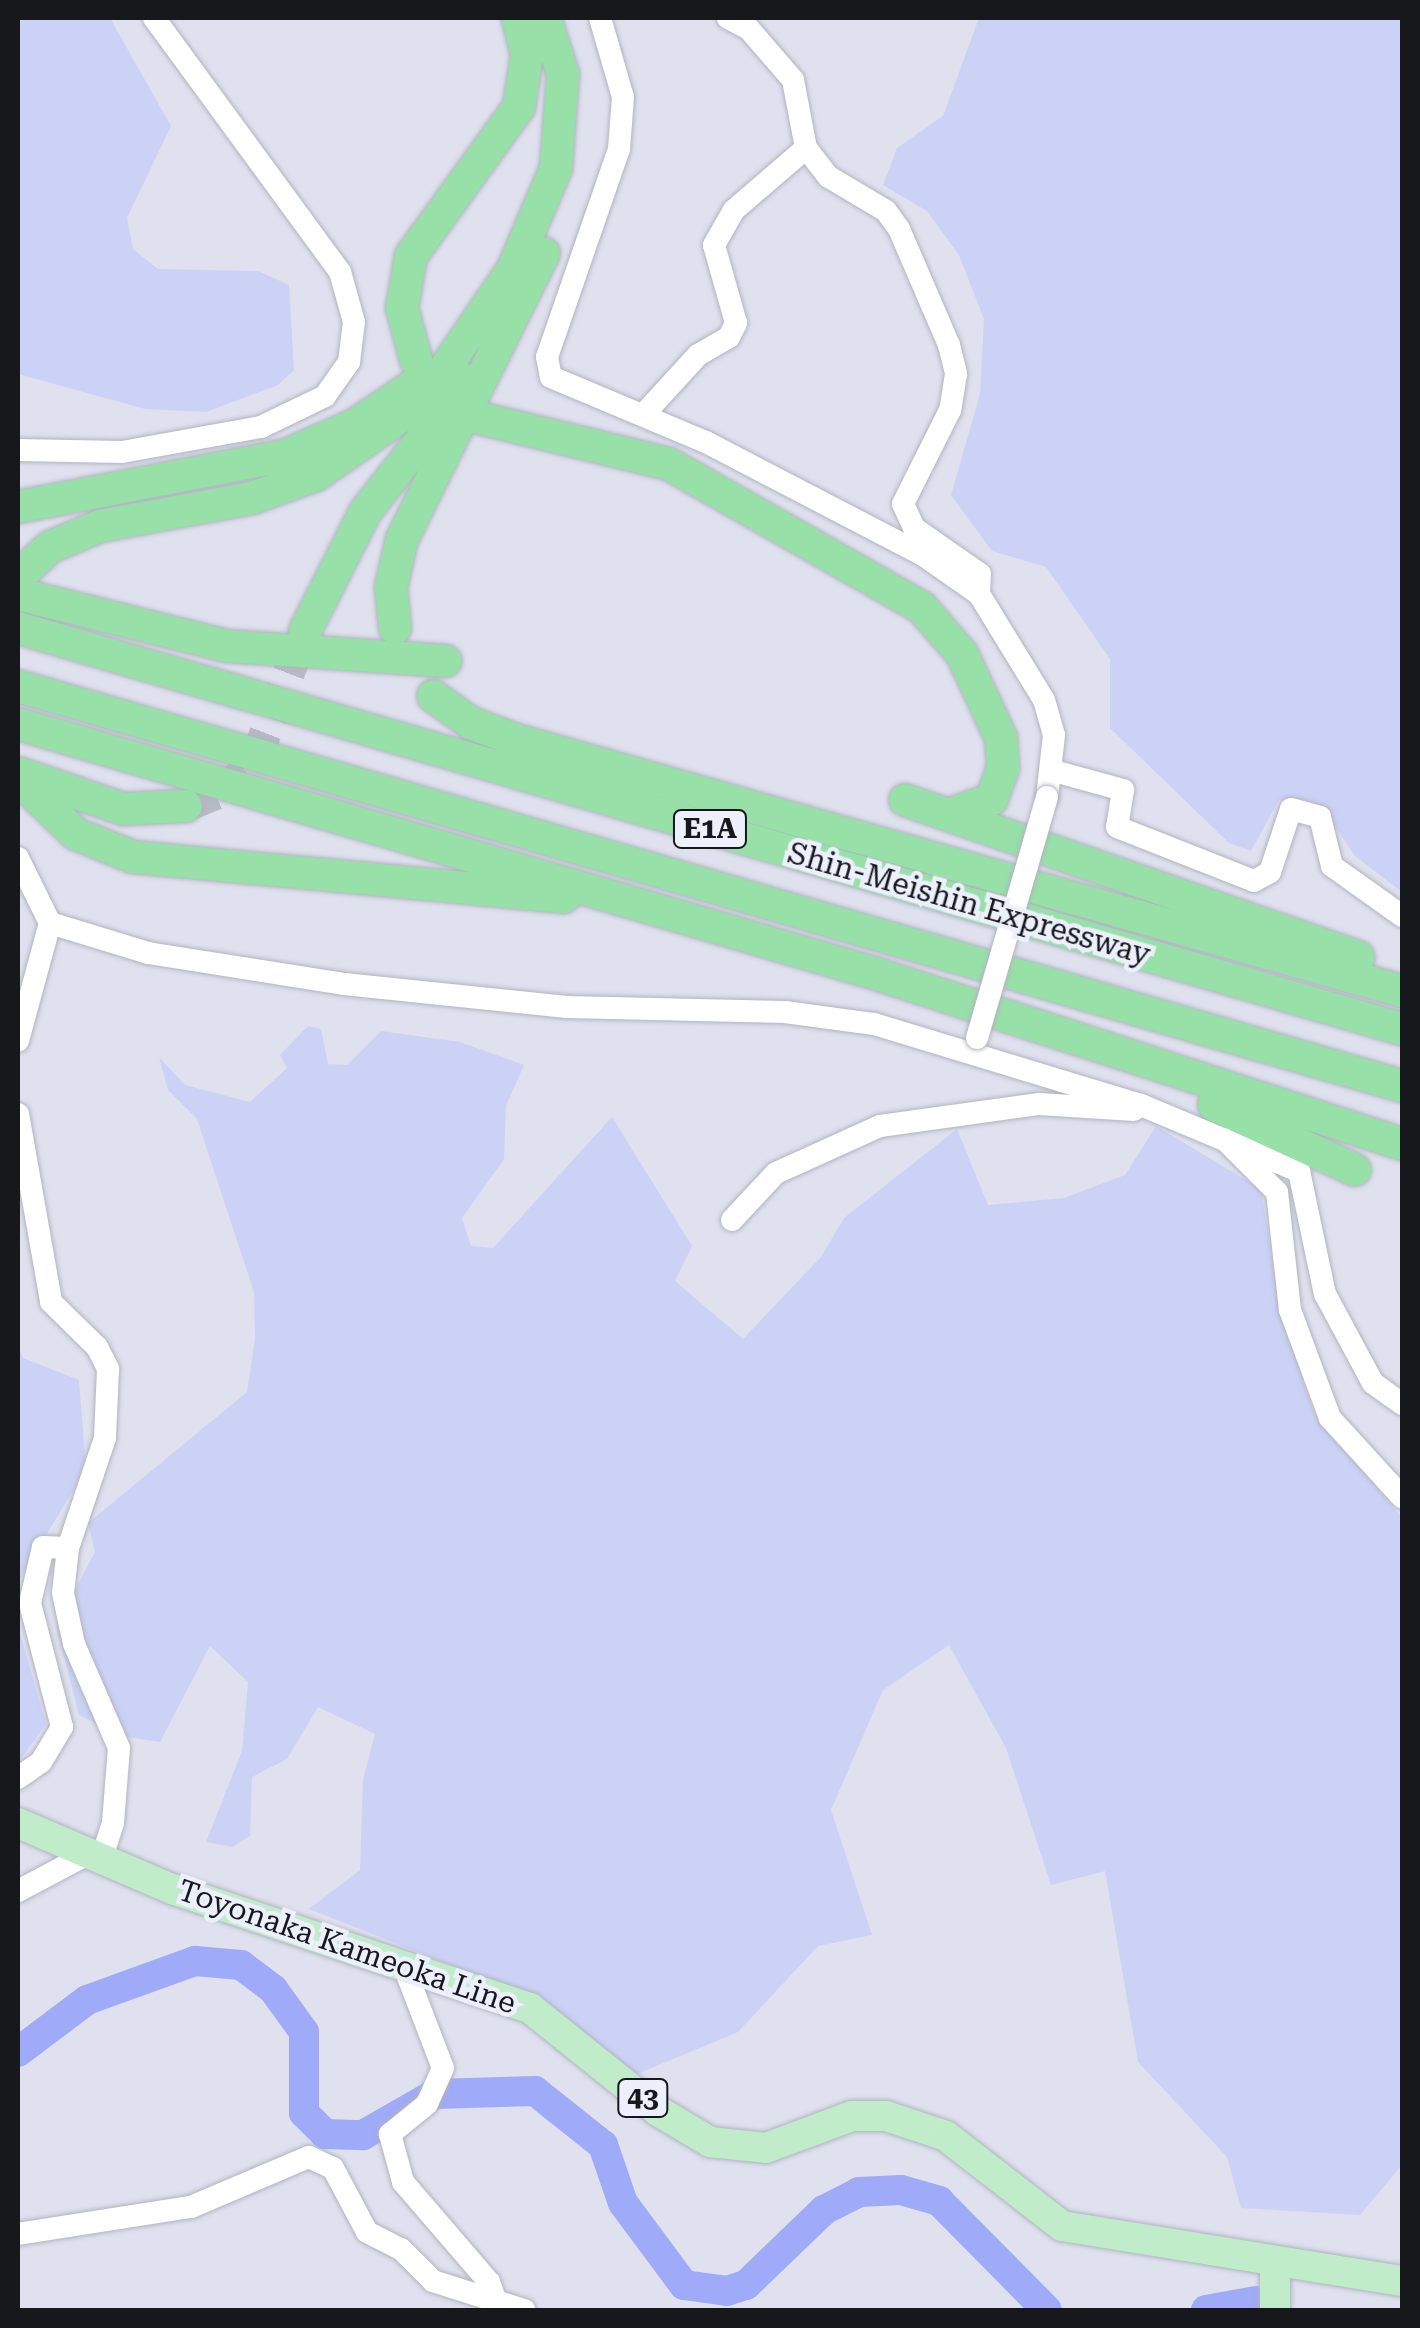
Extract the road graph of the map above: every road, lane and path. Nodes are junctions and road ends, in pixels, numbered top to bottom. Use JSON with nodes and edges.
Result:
{"nodes":[{"id":1,"x":154,"y":18,"type":"edge"},
{"id":2,"x":518,"y":18,"type":"edge"},
{"id":3,"x":545,"y":18,"type":"edge"},
{"id":4,"x":568,"y":18,"type":"edge"},
{"id":5,"x":600,"y":18,"type":"edge"},
{"id":6,"x":728,"y":18,"type":"edge"},
{"id":7,"x":806,"y":148,"type":"junction"},
{"id":8,"x":504,"y":308,"type":"junction"},
{"id":9,"x":416,"y":360,"type":"dead end"},
{"id":10,"x":644,"y":414,"type":"junction"},
{"id":11,"x":478,"y":418,"type":"dead end"},
{"id":12,"x":18,"y":450,"type":"edge"},
{"id":13,"x":18,"y":506,"type":"edge"},
{"id":14,"x":25,"y":569,"type":"edge"},
{"id":15,"x":18,"y":594,"type":"edge"},
{"id":16,"x":979,"y":594,"type":"junction"},
{"id":17,"x":18,"y":628,"type":"edge"},
{"id":18,"x":395,"y":628,"type":"dead end"},
{"id":19,"x":305,"y":631,"type":"tunnel mouth"},
{"id":20,"x":445,"y":661,"type":"dead end"},
{"id":21,"x":18,"y":686,"type":"edge"},
{"id":22,"x":433,"y":696,"type":"dead end"},
{"id":23,"x":18,"y":724,"type":"edge"},
{"id":24,"x":1054,"y":771,"type":"junction"},
{"id":25,"x":18,"y":776,"type":"edge"},
{"id":26,"x":904,"y":800,"type":"dead end"},
{"id":27,"x":186,"y":806,"type":"tunnel mouth"},
{"id":28,"x":949,"y":815,"type":"junction"},
{"id":29,"x":18,"y":858,"type":"edge"},
{"id":30,"x":1402,"y":916,"type":"edge"},
{"id":31,"x":687,"y":918,"type":"junction"},
{"id":32,"x":50,"y":922,"type":"junction"},
{"id":33,"x":1402,"y":972,"type":"edge"},
{"id":34,"x":1402,"y":991,"type":"edge"},
{"id":35,"x":1402,"y":1029,"type":"edge"},
{"id":36,"x":1049,"y":1031,"type":"junction"},
{"id":37,"x":18,"y":1041,"type":"edge"},
{"id":38,"x":974,"y":1046,"type":"junction"},
{"id":39,"x":1402,"y":1086,"type":"edge"},
{"id":40,"x":1141,"y":1105,"type":"junction"},
{"id":41,"x":18,"y":1114,"type":"edge"},
{"id":42,"x":1224,"y":1140,"type":"junction"},
{"id":43,"x":1402,"y":1144,"type":"edge"},
{"id":44,"x":1355,"y":1170,"type":"dead end"},
{"id":45,"x":732,"y":1220,"type":"dead end"},
{"id":46,"x":1402,"y":1404,"type":"edge"},
{"id":47,"x":1402,"y":1498,"type":"edge"},
{"id":48,"x":68,"y":1548,"type":"junction"},
{"id":49,"x":18,"y":1778,"type":"edge"},
{"id":50,"x":18,"y":1823,"type":"edge"},
{"id":51,"x":94,"y":1856,"type":"junction"},
{"id":52,"x":18,"y":1892,"type":"edge"},
{"id":53,"x":403,"y":1964,"type":"junction"},
{"id":54,"x":18,"y":2234,"type":"edge"},
{"id":55,"x":1275,"y":2266,"type":"junction"},
{"id":56,"x":1402,"y":2281,"type":"edge"},
{"id":57,"x":496,"y":2301,"type":"junction"},
{"id":58,"x":524,"y":2310,"type":"edge"},
{"id":59,"x":1275,"y":2310,"type":"edge"}],
"edges":[{"from":1,"to":12,"type":"street"},
{"from":2,"to":9,"type":"highway"},
{"from":3,"to":8,"type":"highway"},
{"from":4,"to":8,"type":"highway"},
{"from":5,"to":10,"type":"street"},
{"from":6,"to":7,"type":"street"},
{"from":7,"to":10,"type":"street"},
{"from":7,"to":16,"type":"street"},
{"from":8,"to":13,"type":"highway"},
{"from":8,"to":14,"type":"highway"},
{"from":8,"to":18,"type":"highway"},
{"from":8,"to":19,"type":"highway"},
{"from":10,"to":16,"type":"street"},
{"from":11,"to":28,"type":"highway"},
{"from":15,"to":20,"type":"highway"},
{"from":16,"to":24,"type":"street"},
{"from":17,"to":35,"type":"highway","name":"Shin-Meishin Expressway","number":"E1A"},
{"from":21,"to":39,"type":"highway","name":"Shin-Meishin Expressway","number":"E1A"},
{"from":22,"to":34,"type":"highway"},
{"from":23,"to":31,"type":"highway"},
{"from":24,"to":30,"type":"street"},
{"from":24,"to":38,"type":"street","bridge":true},
{"from":25,"to":27,"type":"highway"},
{"from":25,"to":31,"type":"highway"},
{"from":26,"to":28,"type":"highway"},
{"from":28,"to":33,"type":"highway"},
{"from":29,"to":32,"type":"street"},
{"from":31,"to":36,"type":"highway"},
{"from":32,"to":37,"type":"street"},
{"from":32,"to":38,"type":"street"},
{"from":36,"to":43,"type":"highway"},
{"from":36,"to":44,"type":"highway"},
{"from":38,"to":40,"type":"street"},
{"from":40,"to":42,"type":"street"},
{"from":40,"to":45,"type":"street"},
{"from":41,"to":48,"type":"street"},
{"from":42,"to":46,"type":"street"},
{"from":42,"to":47,"type":"street"},
{"from":48,"to":49,"type":"street"},
{"from":48,"to":51,"type":"street"},
{"from":50,"to":51,"type":"main road","name":"Toyonaka Kameoka Line","number":"43"},
{"from":51,"to":52,"type":"street"},
{"from":51,"to":53,"type":"main road","name":"Toyonaka Kameoka Line","number":"43"},
{"from":53,"to":55,"type":"main road","name":"Toyonaka Kameoka Line","number":"43"},
{"from":53,"to":57,"type":"street"},
{"from":54,"to":57,"type":"street"},
{"from":55,"to":56,"type":"main road","name":"Toyonaka Kameoka Line"},
{"from":55,"to":59,"type":"main road"},
{"from":57,"to":58,"type":"street"}]}
